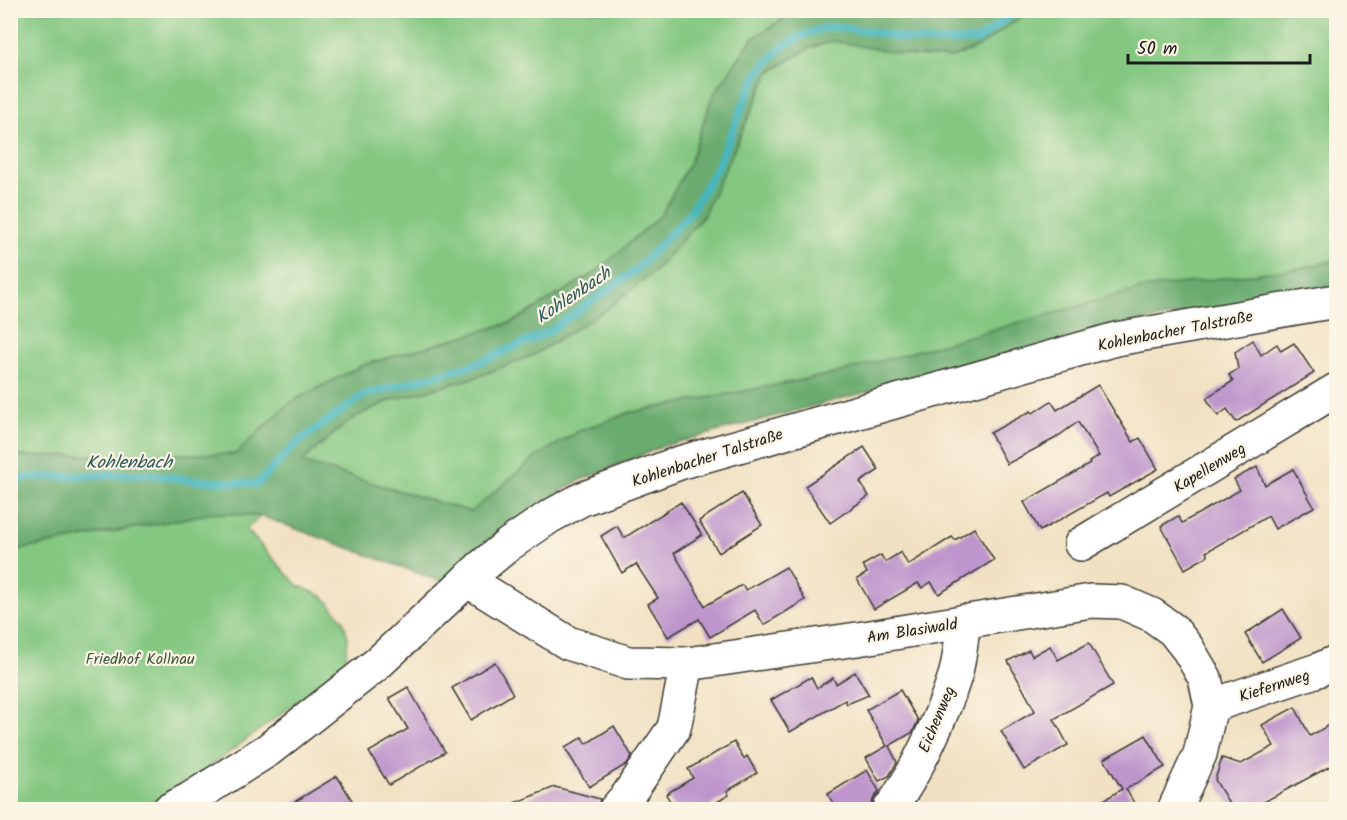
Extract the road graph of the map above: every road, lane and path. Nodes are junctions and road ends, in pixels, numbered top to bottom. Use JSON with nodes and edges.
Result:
{"nodes":[{"id":1,"x":1336,"y":301,"type":"edge"},
{"id":2,"x":1336,"y":390,"type":"edge"},
{"id":3,"x":1081,"y":544,"type":"dead end"},
{"id":4,"x":467,"y":580,"type":"junction"},
{"id":5,"x":964,"y":621,"type":"junction"},
{"id":6,"x":1336,"y":662,"type":"edge"},
{"id":7,"x":687,"y":664,"type":"junction"},
{"id":8,"x":1211,"y":706,"type":"junction"},
{"id":9,"x":169,"y":810,"type":"edge"},
{"id":10,"x":615,"y":810,"type":"edge"},
{"id":11,"x":889,"y":810,"type":"edge"},
{"id":12,"x":1174,"y":810,"type":"edge"}],
"edges":[{"from":1,"to":4,"type":"street","name":"Kohlenbacher Talstraße"},
{"from":2,"to":3,"type":"street","name":"Kapellenweg"},
{"from":4,"to":7,"type":"street","name":"Am Blasiwald"},
{"from":4,"to":9,"type":"street","name":"Kohlenbacher Talstraße"},
{"from":5,"to":7,"type":"street","name":"Am Blasiwald"},
{"from":5,"to":8,"type":"street","name":"Am Blasiwald"},
{"from":5,"to":11,"type":"street","name":"Eichenweg"},
{"from":6,"to":8,"type":"street","name":"Kiefernweg"},
{"from":7,"to":10,"type":"street"},
{"from":8,"to":12,"type":"street","name":"Am Blasiwald"}]}
